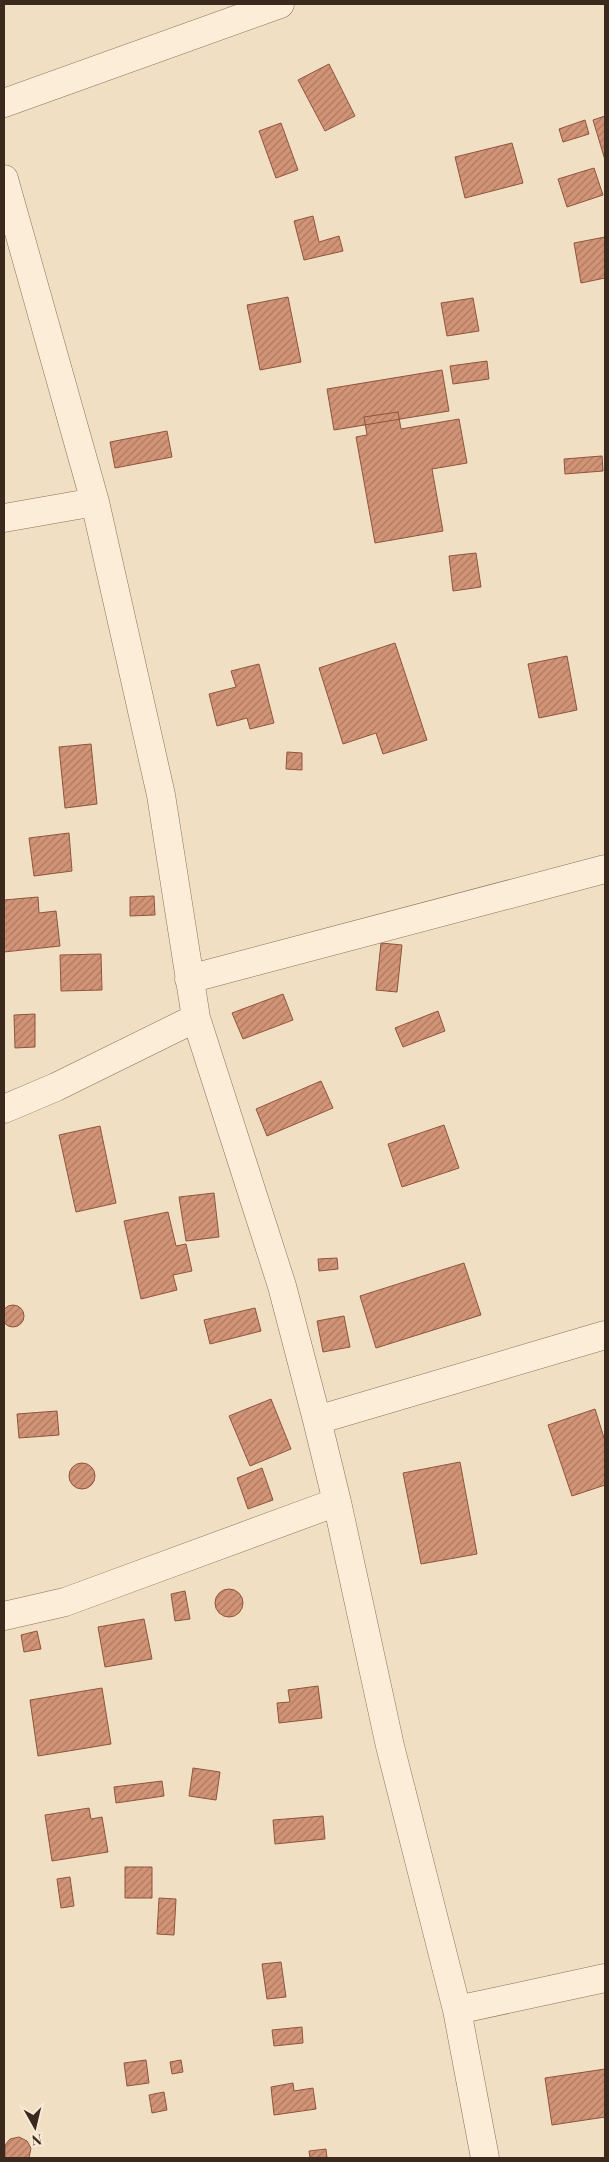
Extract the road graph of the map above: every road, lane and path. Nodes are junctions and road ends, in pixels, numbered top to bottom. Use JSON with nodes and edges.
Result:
{"nodes":[{"id":1,"x":280,"y":4,"type":"edge"},
{"id":2,"x":4,"y":103,"type":"edge"},
{"id":3,"x":4,"y":179,"type":"edge"},
{"id":4,"x":95,"y":502,"type":"junction"},
{"id":5,"x":4,"y":518,"type":"edge"},
{"id":6,"x":605,"y":869,"type":"edge"},
{"id":7,"x":189,"y":979,"type":"junction"},
{"id":8,"x":196,"y":1018,"type":"junction"},
{"id":9,"x":4,"y":1109,"type":"edge"},
{"id":10,"x":605,"y":1335,"type":"edge"},
{"id":11,"x":316,"y":1420,"type":"junction"},
{"id":12,"x":337,"y":1502,"type":"junction"},
{"id":13,"x":4,"y":1616,"type":"edge"},
{"id":14,"x":605,"y":1978,"type":"edge"},
{"id":15,"x":456,"y":2010,"type":"junction"},
{"id":16,"x":485,"y":2158,"type":"edge"}],
"edges":[{"from":1,"to":2,"type":"street"},
{"from":3,"to":4,"type":"street"},
{"from":4,"to":5,"type":"street"},
{"from":4,"to":7,"type":"street"},
{"from":6,"to":7,"type":"street"},
{"from":7,"to":8,"type":"street"},
{"from":8,"to":9,"type":"street"},
{"from":8,"to":11,"type":"street"},
{"from":10,"to":11,"type":"street"},
{"from":11,"to":12,"type":"street"},
{"from":12,"to":13,"type":"street"},
{"from":12,"to":15,"type":"street"},
{"from":14,"to":15,"type":"street"},
{"from":15,"to":16,"type":"street"}]}
